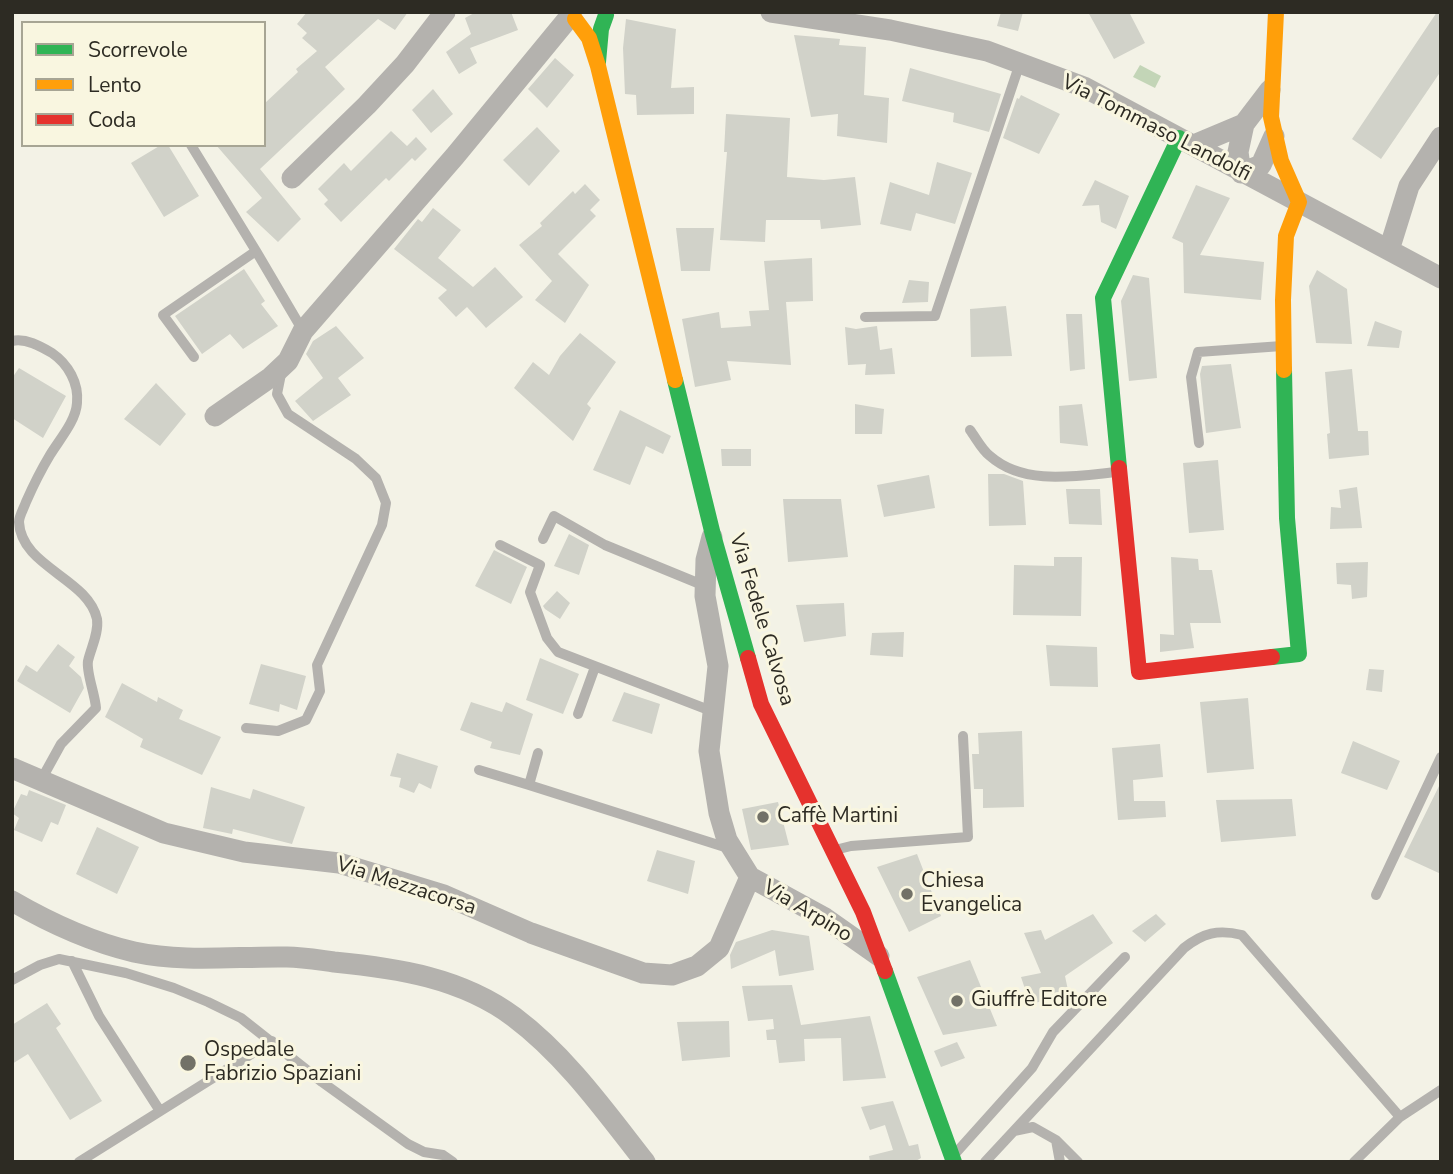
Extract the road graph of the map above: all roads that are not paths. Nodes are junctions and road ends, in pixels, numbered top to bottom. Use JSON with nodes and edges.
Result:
{"nodes":[{"id":1,"x":445,"y":12,"type":"edge"},
{"id":2,"x":771,"y":12,"type":"edge"},
{"id":3,"x":1276,"y":12,"type":"edge"},
{"id":4,"x":607,"y":14,"type":"edge"},
{"id":5,"x":572,"y":15,"type":"edge"},
{"id":6,"x":1020,"y":64,"type":"junction"},
{"id":7,"x":598,"y":66,"type":"junction"},
{"id":8,"x":1270,"y":90,"type":"junction"},
{"id":9,"x":1244,"y":124,"type":"junction"},
{"id":10,"x":1274,"y":136,"type":"junction"},
{"id":11,"x":1441,"y":137,"type":"edge"},
{"id":12,"x":1186,"y":141,"type":"junction"},
{"id":13,"x":192,"y":147,"type":"edge"},
{"id":14,"x":1241,"y":173,"type":"junction"},
{"id":15,"x":292,"y":178,"type":"dead end"},
{"id":16,"x":1299,"y":202,"type":"junction"},
{"id":17,"x":1389,"y":250,"type":"junction"},
{"id":18,"x":256,"y":251,"type":"junction"},
{"id":19,"x":1441,"y":278,"type":"edge"},
{"id":20,"x":865,"y":317,"type":"dead end"},
{"id":21,"x":303,"y":331,"type":"junction"},
{"id":22,"x":12,"y":341,"type":"edge"},
{"id":23,"x":1284,"y":346,"type":"junction"},
{"id":24,"x":194,"y":357,"type":"dead end"},
{"id":25,"x":283,"y":366,"type":"junction"},
{"id":26,"x":215,"y":416,"type":"dead end"},
{"id":27,"x":970,"y":430,"type":"dead end"},
{"id":28,"x":1199,"y":443,"type":"dead end"},
{"id":29,"x":1120,"y":472,"type":"junction"},
{"id":30,"x":713,"y":536,"type":"junction"},
{"id":31,"x":543,"y":539,"type":"dead end"},
{"id":32,"x":500,"y":545,"type":"dead end"},
{"id":33,"x":705,"y":586,"type":"junction"},
{"id":34,"x":596,"y":667,"type":"junction"},
{"id":35,"x":714,"y":712,"type":"junction"},
{"id":36,"x":578,"y":714,"type":"dead end"},
{"id":37,"x":246,"y":728,"type":"dead end"},
{"id":38,"x":963,"y":736,"type":"dead end"},
{"id":39,"x":538,"y":753,"type":"dead end"},
{"id":40,"x":1441,"y":757,"type":"edge"},
{"id":41,"x":12,"y":768,"type":"edge"},
{"id":42,"x":479,"y":770,"type":"dead end"},
{"id":43,"x":40,"y":782,"type":"junction"},
{"id":44,"x":529,"y":785,"type":"junction"},
{"id":45,"x":733,"y":850,"type":"junction"},
{"id":46,"x":832,"y":851,"type":"junction"},
{"id":47,"x":750,"y":877,"type":"junction"},
{"id":48,"x":1376,"y":895,"type":"dead end"},
{"id":49,"x":12,"y":901,"type":"edge"},
{"id":50,"x":879,"y":956,"type":"junction"},
{"id":51,"x":1125,"y":957,"type":"dead end"},
{"id":52,"x":72,"y":961,"type":"junction"},
{"id":53,"x":12,"y":980,"type":"edge"},
{"id":54,"x":272,"y":1041,"type":"junction"},
{"id":55,"x":1441,"y":1090,"type":"edge"},
{"id":56,"x":160,"y":1111,"type":"junction"},
{"id":57,"x":1400,"y":1117,"type":"junction"},
{"id":58,"x":1014,"y":1131,"type":"junction"},
{"id":59,"x":1056,"y":1140,"type":"junction"},
{"id":60,"x":953,"y":1159,"type":"edge"},
{"id":61,"x":79,"y":1162,"type":"edge"},
{"id":62,"x":453,"y":1162,"type":"edge"},
{"id":63,"x":645,"y":1162,"type":"edge"},
{"id":64,"x":985,"y":1162,"type":"edge"},
{"id":65,"x":1060,"y":1162,"type":"edge"},
{"id":66,"x":1078,"y":1162,"type":"edge"},
{"id":67,"x":1354,"y":1162,"type":"edge"}],
"edges":[{"from":1,"to":15,"type":"street"},
{"from":2,"to":6,"type":"street","name":"Via Tommaso Landolfi"},
{"from":3,"to":8,"type":"street"},
{"from":4,"to":5,"type":"street"},
{"from":4,"to":7,"type":"street","name":"Via Fedele Calvosa"},
{"from":5,"to":7,"type":"street","name":"Via Fedele Calvosa"},
{"from":5,"to":21,"type":"street"},
{"from":6,"to":12,"type":"street","name":"Via Tommaso Landolfi"},
{"from":6,"to":20,"type":"lane"},
{"from":7,"to":30,"type":"street","name":"Via Fedele Calvosa"},
{"from":8,"to":9,"type":"street"},
{"from":8,"to":10,"type":"street"},
{"from":9,"to":12,"type":"street"},
{"from":9,"to":14,"type":"street"},
{"from":10,"to":14,"type":"street"},
{"from":10,"to":16,"type":"street"},
{"from":11,"to":17,"type":"street"},
{"from":12,"to":14,"type":"street","name":"Via Tommaso Landolfi"},
{"from":12,"to":29,"type":"street"},
{"from":13,"to":18,"type":"lane"},
{"from":14,"to":16,"type":"street","name":"Via Tommaso Landolfi"},
{"from":16,"to":17,"type":"street","name":"Via Tommaso Landolfi"},
{"from":16,"to":23,"type":"street"},
{"from":17,"to":19,"type":"street","name":"Via Tommaso Landolfi"},
{"from":18,"to":21,"type":"lane"},
{"from":18,"to":24,"type":"lane"},
{"from":21,"to":25,"type":"street"},
{"from":22,"to":43,"type":"lane"},
{"from":23,"to":28,"type":"lane"},
{"from":23,"to":29,"type":"street"},
{"from":25,"to":26,"type":"street"},
{"from":25,"to":37,"type":"lane"},
{"from":27,"to":29,"type":"lane"},
{"from":30,"to":33,"type":"street","name":"Via Arpino"},
{"from":30,"to":46,"type":"street","name":"Via Fedele Calvosa"},
{"from":31,"to":33,"type":"lane"},
{"from":32,"to":34,"type":"lane"},
{"from":33,"to":35,"type":"street","name":"Via Arpino"},
{"from":34,"to":35,"type":"lane"},
{"from":34,"to":36,"type":"lane"},
{"from":35,"to":45,"type":"street","name":"Via Arpino"},
{"from":38,"to":46,"type":"lane"},
{"from":39,"to":44,"type":"lane"},
{"from":40,"to":48,"type":"lane"},
{"from":41,"to":43,"type":"street","name":"Via Mezzacorsa"},
{"from":42,"to":44,"type":"lane"},
{"from":43,"to":47,"type":"street","name":"Via Mezzacorsa"},
{"from":44,"to":45,"type":"lane"},
{"from":45,"to":47,"type":"street","name":"Via Arpino"},
{"from":46,"to":50,"type":"street","name":"Via Fedele Calvosa"},
{"from":47,"to":50,"type":"street","name":"Via Arpino"},
{"from":49,"to":63,"type":"street"},
{"from":50,"to":60,"type":"street","name":"Via Fedele Calvosa"},
{"from":51,"to":60,"type":"lane"},
{"from":52,"to":53,"type":"lane"},
{"from":52,"to":54,"type":"lane"},
{"from":52,"to":56,"type":"lane"},
{"from":54,"to":56,"type":"lane"},
{"from":54,"to":62,"type":"lane"},
{"from":55,"to":57,"type":"lane"},
{"from":56,"to":61,"type":"lane"},
{"from":57,"to":58,"type":"lane"},
{"from":57,"to":67,"type":"lane"},
{"from":58,"to":59,"type":"lane"},
{"from":58,"to":64,"type":"lane"},
{"from":59,"to":65,"type":"lane"},
{"from":59,"to":66,"type":"lane"}]}
